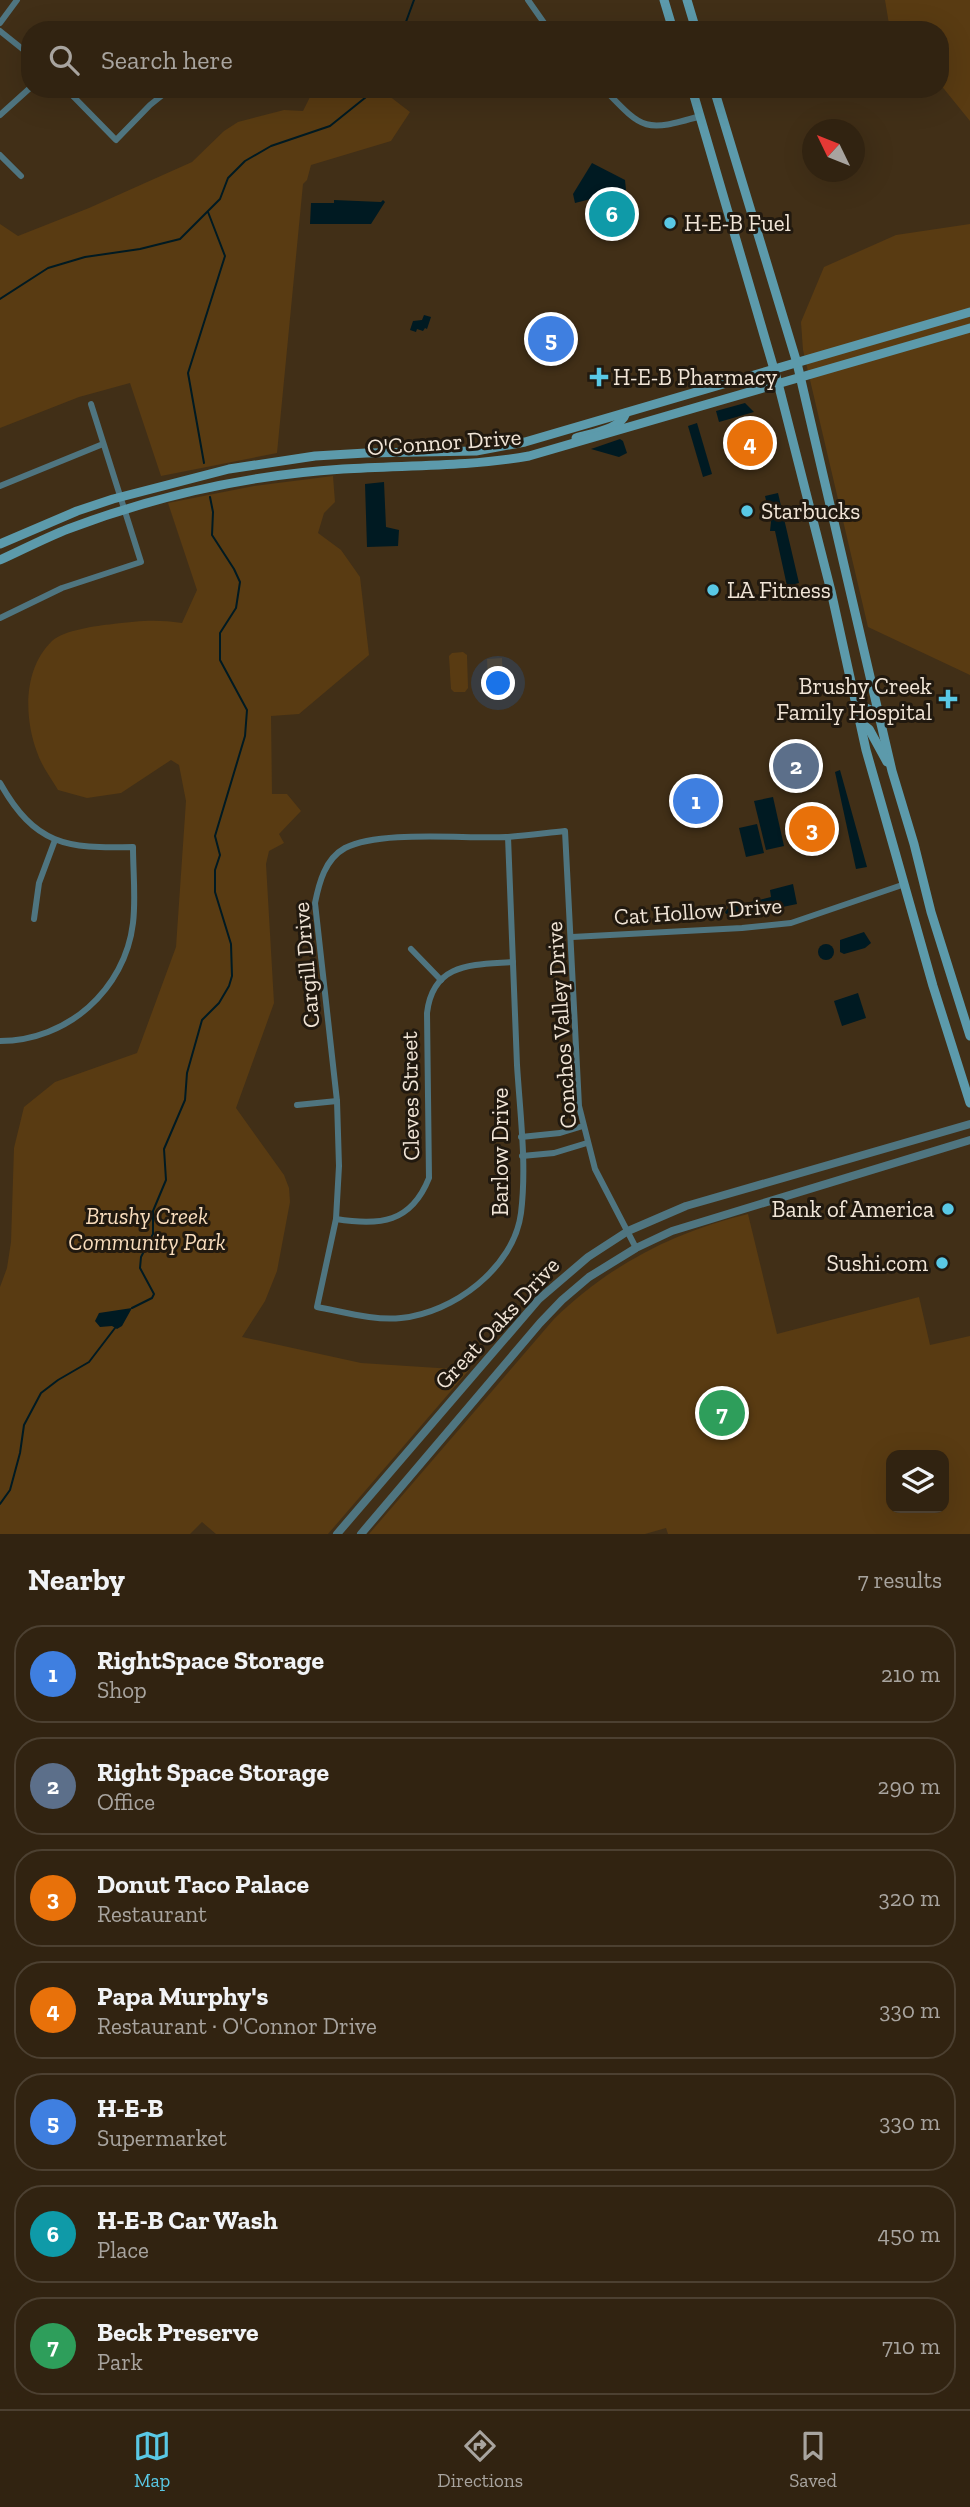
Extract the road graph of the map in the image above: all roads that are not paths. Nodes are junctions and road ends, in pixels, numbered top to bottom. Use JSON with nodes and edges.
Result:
{"nodes":[{"id":1,"x":18,"y":0,"type":"edge"},
{"id":2,"x":528,"y":0,"type":"edge"},
{"id":3,"x":664,"y":0,"type":"edge"},
{"id":4,"x":687,"y":0,"type":"edge"},
{"id":5,"x":543,"y":21,"type":"edge"},
{"id":6,"x":670,"y":21,"type":"edge"},
{"id":7,"x":693,"y":21,"type":"edge"},
{"id":8,"x":0,"y":23,"type":"edge"},
{"id":9,"x":0,"y":31,"type":"edge"},
{"id":10,"x":21,"y":48,"type":"edge"},
{"id":11,"x":21,"y":96,"type":"edge"},
{"id":12,"x":75,"y":98,"type":"edge"},
{"id":13,"x":157,"y":98,"type":"edge"},
{"id":14,"x":613,"y":98,"type":"edge"},
{"id":15,"x":695,"y":98,"type":"edge"},
{"id":16,"x":717,"y":98,"type":"edge"},
{"id":17,"x":0,"y":116,"type":"edge"},
{"id":18,"x":701,"y":116,"type":"junction"},
{"id":19,"x":0,"y":155,"type":"edge"},
{"id":20,"x":21,"y":176,"type":"dead end"},
{"id":21,"x":970,"y":312,"type":"edge"},
{"id":22,"x":970,"y":328,"type":"edge"},
{"id":23,"x":797,"y":363,"type":"junction"},
{"id":24,"x":774,"y":370,"type":"junction"},
{"id":25,"x":800,"y":377,"type":"junction"},
{"id":26,"x":778,"y":383,"type":"junction"},
{"id":27,"x":679,"y":397,"type":"junction"},
{"id":28,"x":91,"y":404,"type":"dead end"},
{"id":29,"x":626,"y":413,"type":"junction"},
{"id":30,"x":630,"y":428,"type":"junction"},
{"id":31,"x":103,"y":444,"type":"junction"},
{"id":32,"x":536,"y":454,"type":"junction"},
{"id":33,"x":0,"y":486,"type":"edge"},
{"id":34,"x":120,"y":497,"type":"junction"},
{"id":35,"x":124,"y":510,"type":"junction"},
{"id":36,"x":0,"y":544,"type":"edge"},
{"id":37,"x":0,"y":560,"type":"edge"},
{"id":38,"x":0,"y":618,"type":"edge"},
{"id":39,"x":854,"y":690,"type":"junction"},
{"id":40,"x":879,"y":710,"type":"junction"},
{"id":41,"x":861,"y":723,"type":"junction"},
{"id":42,"x":892,"y":771,"type":"junction"},
{"id":43,"x":0,"y":783,"type":"edge"},
{"id":44,"x":565,"y":831,"type":"joint"},
{"id":45,"x":508,"y":837,"type":"junction"},
{"id":46,"x":55,"y":840,"type":"junction"},
{"id":47,"x":905,"y":884,"type":"junction"},
{"id":48,"x":34,"y":919,"type":"dead end"},
{"id":49,"x":572,"y":937,"type":"junction"},
{"id":50,"x":411,"y":949,"type":"dead end"},
{"id":51,"x":513,"y":962,"type":"junction"},
{"id":52,"x":441,"y":980,"type":"junction"},
{"id":53,"x":970,"y":1035,"type":"edge"},
{"id":54,"x":0,"y":1041,"type":"edge"},
{"id":55,"x":337,"y":1101,"type":"junction"},
{"id":56,"x":970,"y":1103,"type":"edge"},
{"id":57,"x":297,"y":1105,"type":"dead end"},
{"id":58,"x":970,"y":1124,"type":"edge"},
{"id":59,"x":583,"y":1126,"type":"junction"},
{"id":60,"x":521,"y":1137,"type":"junction"},
{"id":61,"x":970,"y":1140,"type":"edge"},
{"id":62,"x":587,"y":1143,"type":"junction"},
{"id":63,"x":522,"y":1156,"type":"junction"},
{"id":64,"x":336,"y":1219,"type":"junction"},
{"id":65,"x":628,"y":1231,"type":"junction"},
{"id":66,"x":636,"y":1248,"type":"junction"},
{"id":67,"x":317,"y":1307,"type":"joint"},
{"id":68,"x":337,"y":1534,"type":"edge"},
{"id":69,"x":361,"y":1534,"type":"edge"}],
"edges":[{"from":1,"to":8,"type":"street"},
{"from":2,"to":5,"type":"street"},
{"from":3,"to":6,"type":"main road"},
{"from":4,"to":7,"type":"main road"},
{"from":9,"to":10,"type":"street"},
{"from":11,"to":17,"type":"street"},
{"from":12,"to":13,"type":"street"},
{"from":14,"to":18,"type":"street"},
{"from":15,"to":18,"type":"main road"},
{"from":16,"to":23,"type":"main road"},
{"from":18,"to":24,"type":"main road"},
{"from":19,"to":20,"type":"street"},
{"from":21,"to":23,"type":"main road","name":"O'Connor Drive"},
{"from":22,"to":25,"type":"main road","name":"O'Connor Drive"},
{"from":23,"to":24,"type":"main road","name":"O'Connor Drive"},
{"from":23,"to":25,"type":"main road"},
{"from":24,"to":26,"type":"main road"},
{"from":24,"to":27,"type":"main road","name":"O'Connor Drive"},
{"from":25,"to":26,"type":"main road","name":"O'Connor Drive"},
{"from":25,"to":40,"type":"main road"},
{"from":26,"to":30,"type":"main road","name":"O'Connor Drive"},
{"from":26,"to":39,"type":"main road"},
{"from":27,"to":29,"type":"main road","name":"O'Connor Drive"},
{"from":27,"to":30,"type":"main road"},
{"from":28,"to":31,"type":"street"},
{"from":29,"to":32,"type":"main road"},
{"from":29,"to":34,"type":"main road","name":"O'Connor Drive"},
{"from":30,"to":32,"type":"main road","name":"O'Connor Drive"},
{"from":31,"to":33,"type":"street"},
{"from":31,"to":34,"type":"street"},
{"from":32,"to":35,"type":"main road","name":"O'Connor Drive"},
{"from":34,"to":35,"type":"street"},
{"from":34,"to":36,"type":"main road","name":"O'Connor Drive"},
{"from":35,"to":37,"type":"main road","name":"O'Connor Drive"},
{"from":35,"to":38,"type":"street"},
{"from":39,"to":40,"type":"main road"},
{"from":39,"to":41,"type":"main road"},
{"from":40,"to":42,"type":"main road"},
{"from":41,"to":42,"type":"main road"},
{"from":41,"to":47,"type":"main road"},
{"from":42,"to":53,"type":"main road"},
{"from":43,"to":46,"type":"street"},
{"from":44,"to":45,"type":"street","name":"Cargill Drive"},
{"from":44,"to":49,"type":"street","name":"Conchos Valley Drive"},
{"from":45,"to":51,"type":"street","name":"Barlow Drive"},
{"from":45,"to":55,"type":"street","name":"Cargill Drive"},
{"from":46,"to":48,"type":"street"},
{"from":46,"to":54,"type":"street"},
{"from":47,"to":49,"type":"street","name":"Cat Hollow Drive"},
{"from":47,"to":56,"type":"main road"},
{"from":49,"to":59,"type":"street","name":"Conchos Valley Drive"},
{"from":50,"to":52,"type":"street"},
{"from":51,"to":52,"type":"street"},
{"from":51,"to":60,"type":"street","name":"Barlow Drive"},
{"from":52,"to":64,"type":"street","name":"Cleves Street"},
{"from":55,"to":57,"type":"street"},
{"from":55,"to":64,"type":"street","name":"Cargill Drive"},
{"from":58,"to":65,"type":"street","name":"Great Oaks Drive"},
{"from":59,"to":60,"type":"street"},
{"from":59,"to":62,"type":"street","name":"Conchos Valley Drive"},
{"from":60,"to":63,"type":"street","name":"Barlow Drive"},
{"from":61,"to":66,"type":"street","name":"Great Oaks Drive"},
{"from":62,"to":63,"type":"street"},
{"from":62,"to":65,"type":"street","name":"Conchos Valley Drive"},
{"from":63,"to":67,"type":"street","name":"Barlow Drive"},
{"from":64,"to":67,"type":"street","name":"Cargill Drive"},
{"from":65,"to":66,"type":"street","name":"Conchos Valley Drive"},
{"from":65,"to":68,"type":"street","name":"Great Oaks Drive"},
{"from":66,"to":69,"type":"street","name":"Great Oaks Drive"}]}
